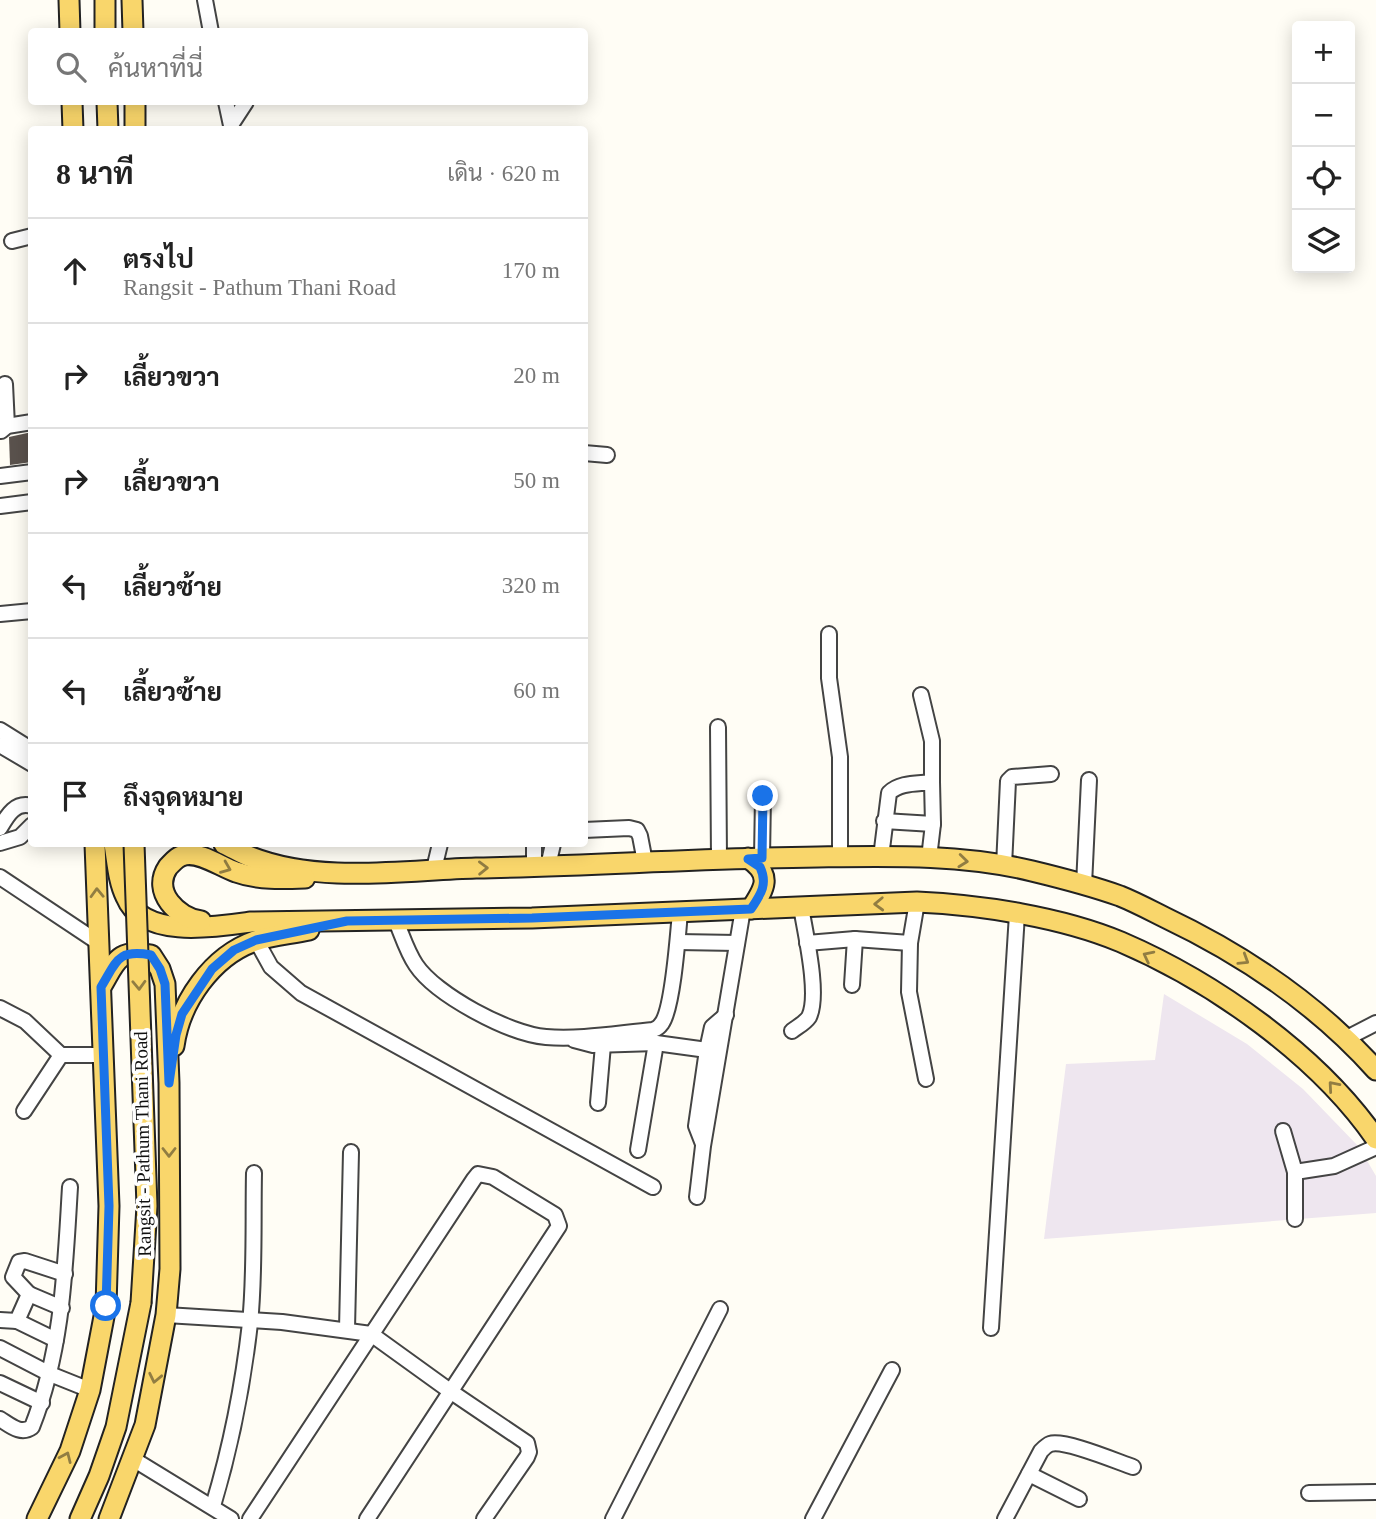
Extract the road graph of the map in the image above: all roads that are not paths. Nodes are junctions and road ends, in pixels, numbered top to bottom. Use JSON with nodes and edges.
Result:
{"nodes":[{"id":1,"x":69,"y":0,"type":"edge"},
{"id":2,"x":105,"y":0,"type":"edge"},
{"id":3,"x":132,"y":0,"type":"edge"},
{"id":4,"x":205,"y":0,"type":"edge"},
{"id":5,"x":70,"y":28,"type":"edge"},
{"id":6,"x":105,"y":28,"type":"edge"},
{"id":7,"x":133,"y":28,"type":"edge"},
{"id":8,"x":210,"y":28,"type":"edge"},
{"id":9,"x":72,"y":105,"type":"edge"},
{"id":10,"x":107,"y":105,"type":"edge"},
{"id":11,"x":135,"y":105,"type":"edge"},
{"id":12,"x":227,"y":105,"type":"edge"},
{"id":13,"x":244,"y":105,"type":"edge"},
{"id":14,"x":73,"y":126,"type":"edge"},
{"id":15,"x":107,"y":126,"type":"edge"},
{"id":16,"x":135,"y":126,"type":"edge"},
{"id":17,"x":231,"y":126,"type":"edge"},
{"id":18,"x":232,"y":126,"type":"edge"},
{"id":19,"x":28,"y":237,"type":"edge"},
{"id":20,"x":12,"y":241,"type":"dead end"},
{"id":21,"x":5,"y":384,"type":"dead end"},
{"id":22,"x":28,"y":423,"type":"edge"},
{"id":23,"x":4,"y":429,"type":"edge"},
{"id":24,"x":588,"y":453,"type":"edge"},
{"id":25,"x":607,"y":455,"type":"dead end"},
{"id":26,"x":28,"y":472,"type":"edge"},
{"id":27,"x":0,"y":476,"type":"edge"},
{"id":28,"x":28,"y":502,"type":"edge"},
{"id":29,"x":0,"y":506,"type":"edge"},
{"id":30,"x":28,"y":611,"type":"edge"},
{"id":31,"x":0,"y":614,"type":"edge"},
{"id":32,"x":829,"y":634,"type":"dead end"},
{"id":33,"x":921,"y":695,"type":"dead end"},
{"id":34,"x":718,"y":727,"type":"dead end"},
{"id":35,"x":0,"y":730,"type":"edge"},
{"id":36,"x":0,"y":745,"type":"edge"},
{"id":37,"x":28,"y":748,"type":"edge"},
{"id":38,"x":28,"y":762,"type":"edge"},
{"id":39,"x":1051,"y":774,"type":"dead end"},
{"id":40,"x":1089,"y":780,"type":"dead end"},
{"id":41,"x":932,"y":782,"type":"junction"},
{"id":42,"x":763,"y":796,"type":"dead end"},
{"id":43,"x":28,"y":806,"type":"edge"},
{"id":44,"x":884,"y":821,"type":"junction"},
{"id":45,"x":933,"y":824,"type":"junction"},
{"id":46,"x":0,"y":828,"type":"edge"},
{"id":47,"x":28,"y":829,"type":"edge"},
{"id":48,"x":588,"y":830,"type":"edge"},
{"id":49,"x":0,"y":843,"type":"edge"},
{"id":50,"x":95,"y":847,"type":"edge"},
{"id":51,"x":114,"y":847,"type":"edge"},
{"id":52,"x":134,"y":847,"type":"edge"},
{"id":53,"x":230,"y":847,"type":"edge"},
{"id":54,"x":439,"y":847,"type":"edge"},
{"id":55,"x":535,"y":847,"type":"edge"},
{"id":56,"x":551,"y":847,"type":"edge"},
{"id":57,"x":840,"y":857,"type":"junction"},
{"id":58,"x":881,"y":857,"type":"junction"},
{"id":59,"x":755,"y":858,"type":"junction"},
{"id":60,"x":929,"y":858,"type":"junction"},
{"id":61,"x":719,"y":859,"type":"junction"},
{"id":62,"x":645,"y":862,"type":"junction"},
{"id":63,"x":1004,"y":866,"type":"junction"},
{"id":64,"x":541,"y":867,"type":"junction"},
{"id":65,"x":434,"y":869,"type":"junction"},
{"id":66,"x":383,"y":874,"type":"junction"},
{"id":67,"x":0,"y":877,"type":"edge"},
{"id":68,"x":1083,"y":885,"type":"junction"},
{"id":69,"x":917,"y":902,"type":"junction"},
{"id":70,"x":801,"y":907,"type":"junction"},
{"id":71,"x":747,"y":909,"type":"junction"},
{"id":72,"x":680,"y":912,"type":"junction"},
{"id":73,"x":1017,"y":914,"type":"junction"},
{"id":74,"x":396,"y":921,"type":"junction"},
{"id":75,"x":254,"y":931,"type":"junction"},
{"id":76,"x":855,"y":939,"type":"junction"},
{"id":77,"x":678,"y":942,"type":"junction"},
{"id":78,"x":99,"y":943,"type":"junction"},
{"id":79,"x":737,"y":943,"type":"junction"},
{"id":80,"x":807,"y":943,"type":"junction"},
{"id":81,"x":910,"y":943,"type":"junction"},
{"id":82,"x":852,"y":985,"type":"dead end"},
{"id":83,"x":101,"y":987,"type":"junction"},
{"id":84,"x":0,"y":1008,"type":"edge"},
{"id":85,"x":726,"y":1015,"type":"junction"},
{"id":86,"x":1375,"y":1025,"type":"edge"},
{"id":87,"x":792,"y":1031,"type":"dead end"},
{"id":88,"x":566,"y":1037,"type":"junction"},
{"id":89,"x":1347,"y":1038,"type":"junction"},
{"id":90,"x":656,"y":1043,"type":"junction"},
{"id":91,"x":603,"y":1045,"type":"junction"},
{"id":92,"x":707,"y":1050,"type":"junction"},
{"id":93,"x":61,"y":1055,"type":"junction"},
{"id":94,"x":104,"y":1055,"type":"junction"},
{"id":95,"x":1376,"y":1070,"type":"edge"},
{"id":96,"x":926,"y":1079,"type":"dead end"},
{"id":97,"x":169,"y":1083,"type":"junction"},
{"id":98,"x":598,"y":1102,"type":"dead end"},
{"id":99,"x":24,"y":1111,"type":"dead end"},
{"id":100,"x":1283,"y":1131,"type":"dead end"},
{"id":101,"x":1376,"y":1139,"type":"edge"},
{"id":102,"x":703,"y":1146,"type":"junction"},
{"id":103,"x":1376,"y":1147,"type":"edge"},
{"id":104,"x":638,"y":1150,"type":"dead end"},
{"id":105,"x":351,"y":1152,"type":"dead end"},
{"id":106,"x":1295,"y":1172,"type":"junction"},
{"id":107,"x":254,"y":1173,"type":"dead end"},
{"id":108,"x":69,"y":1187,"type":"dead end"},
{"id":109,"x":653,"y":1187,"type":"dead end"},
{"id":110,"x":697,"y":1197,"type":"dead end"},
{"id":111,"x":1295,"y":1219,"type":"dead end"},
{"id":112,"x":65,"y":1274,"type":"junction"},
{"id":113,"x":29,"y":1294,"type":"junction"},
{"id":114,"x":62,"y":1308,"type":"junction"},
{"id":115,"x":720,"y":1309,"type":"dead end"},
{"id":116,"x":166,"y":1315,"type":"junction"},
{"id":117,"x":0,"y":1320,"type":"edge"},
{"id":118,"x":251,"y":1320,"type":"junction"},
{"id":119,"x":17,"y":1321,"type":"junction"},
{"id":120,"x":991,"y":1328,"type":"dead end"},
{"id":121,"x":347,"y":1329,"type":"junction"},
{"id":122,"x":371,"y":1334,"type":"junction"},
{"id":123,"x":57,"y":1340,"type":"junction"},
{"id":124,"x":0,"y":1348,"type":"edge"},
{"id":125,"x":892,"y":1370,"type":"dead end"},
{"id":126,"x":50,"y":1374,"type":"junction"},
{"id":127,"x":0,"y":1383,"type":"edge"},
{"id":128,"x":90,"y":1390,"type":"junction"},
{"id":129,"x":450,"y":1391,"type":"junction"},
{"id":130,"x":42,"y":1403,"type":"junction"},
{"id":131,"x":0,"y":1419,"type":"edge"},
{"id":132,"x":133,"y":1459,"type":"junction"},
{"id":133,"x":1133,"y":1467,"type":"dead end"},
{"id":134,"x":1029,"y":1474,"type":"junction"},
{"id":135,"x":1376,"y":1492,"type":"edge"},
{"id":136,"x":1309,"y":1493,"type":"dead end"},
{"id":137,"x":1079,"y":1499,"type":"dead end"},
{"id":138,"x":213,"y":1506,"type":"junction"},
{"id":139,"x":37,"y":1519,"type":"edge"},
{"id":140,"x":80,"y":1519,"type":"edge"},
{"id":141,"x":109,"y":1519,"type":"edge"},
{"id":142,"x":231,"y":1519,"type":"edge"},
{"id":143,"x":250,"y":1519,"type":"edge"},
{"id":144,"x":367,"y":1519,"type":"edge"},
{"id":145,"x":484,"y":1519,"type":"edge"},
{"id":146,"x":614,"y":1519,"type":"edge"},
{"id":147,"x":813,"y":1519,"type":"edge"},
{"id":148,"x":1005,"y":1519,"type":"edge"}],
"edges":[{"from":1,"to":5,"type":"main road"},
{"from":2,"to":6,"type":"main road"},
{"from":3,"to":7,"type":"main road"},
{"from":4,"to":8,"type":"street"},
{"from":9,"to":14,"type":"main road"},
{"from":10,"to":15,"type":"main road"},
{"from":11,"to":16,"type":"main road"},
{"from":12,"to":17,"type":"street"},
{"from":13,"to":18,"type":"street"},
{"from":19,"to":20,"type":"street"},
{"from":21,"to":23,"type":"street"},
{"from":22,"to":23,"type":"street"},
{"from":24,"to":25,"type":"street"},
{"from":26,"to":27,"type":"street"},
{"from":28,"to":29,"type":"street"},
{"from":30,"to":31,"type":"street"},
{"from":32,"to":57,"type":"street"},
{"from":33,"to":41,"type":"street"},
{"from":34,"to":61,"type":"street"},
{"from":35,"to":37,"type":"street"},
{"from":36,"to":38,"type":"street"},
{"from":39,"to":63,"type":"street"},
{"from":40,"to":68,"type":"street"},
{"from":41,"to":44,"type":"street"},
{"from":41,"to":45,"type":"street"},
{"from":42,"to":59,"type":"street"},
{"from":43,"to":46,"type":"street"},
{"from":44,"to":45,"type":"street"},
{"from":44,"to":58,"type":"street"},
{"from":45,"to":60,"type":"street"},
{"from":47,"to":49,"type":"street"},
{"from":48,"to":62,"type":"street"},
{"from":78,"to":50,"type":"main road","name":"Rangsit - Pathum Thani Road","one_way":true},
{"from":51,"to":75,"type":"main road"},
{"from":52,"to":140,"type":"main road","name":"Rangsit - Pathum Thani Road","one_way":true,"bridge":true},
{"from":53,"to":66,"type":"main road"},
{"from":54,"to":65,"type":"street"},
{"from":55,"to":64,"type":"street"},
{"from":56,"to":64,"type":"street"},
{"from":57,"to":58,"type":"main road"},
{"from":57,"to":59,"type":"main road"},
{"from":58,"to":60,"type":"main road"},
{"from":59,"to":61,"type":"main road"},
{"from":59,"to":71,"type":"main road"},
{"from":60,"to":63,"type":"main road","one_way":true},
{"from":61,"to":62,"type":"main road"},
{"from":62,"to":64,"type":"main road"},
{"from":63,"to":68,"type":"main road"},
{"from":65,"to":64,"type":"main road","one_way":true},
{"from":65,"to":66,"type":"main road"},
{"from":75,"to":66,"type":"main road","one_way":true},
{"from":67,"to":78,"type":"street"},
{"from":68,"to":89,"type":"main road","one_way":true},
{"from":69,"to":70,"type":"main road","one_way":true},
{"from":69,"to":73,"type":"main road"},
{"from":69,"to":81,"type":"street"},
{"from":70,"to":71,"type":"main road"},
{"from":70,"to":80,"type":"street"},
{"from":71,"to":72,"type":"main road"},
{"from":71,"to":79,"type":"street"},
{"from":72,"to":74,"type":"main road"},
{"from":72,"to":77,"type":"street"},
{"from":101,"to":73,"type":"main road","one_way":true},
{"from":73,"to":120,"type":"street"},
{"from":74,"to":75,"type":"main road"},
{"from":74,"to":88,"type":"street"},
{"from":75,"to":97,"type":"main road"},
{"from":75,"to":109,"type":"street"},
{"from":76,"to":80,"type":"street"},
{"from":76,"to":81,"type":"street"},
{"from":76,"to":82,"type":"street"},
{"from":77,"to":79,"type":"street"},
{"from":77,"to":88,"type":"street"},
{"from":78,"to":83,"type":"main road","name":"Rangsit - Pathum Thani Road"},
{"from":79,"to":85,"type":"street"},
{"from":80,"to":87,"type":"street"},
{"from":81,"to":96,"type":"street"},
{"from":83,"to":94,"type":"main road","name":"Rangsit - Pathum Thani Road"},
{"from":83,"to":97,"type":"main road"},
{"from":84,"to":93,"type":"street"},
{"from":85,"to":92,"type":"street"},
{"from":85,"to":102,"type":"street"},
{"from":86,"to":89,"type":"street"},
{"from":88,"to":91,"type":"street"},
{"from":89,"to":95,"type":"main road"},
{"from":90,"to":91,"type":"street"},
{"from":90,"to":92,"type":"street"},
{"from":90,"to":104,"type":"street"},
{"from":91,"to":98,"type":"street"},
{"from":92,"to":102,"type":"street"},
{"from":93,"to":94,"type":"street"},
{"from":93,"to":99,"type":"street"},
{"from":94,"to":128,"type":"main road","name":"Rangsit - Pathum Thani Road"},
{"from":97,"to":116,"type":"main road","one_way":true},
{"from":100,"to":106,"type":"street"},
{"from":102,"to":110,"type":"street"},
{"from":103,"to":106,"type":"street"},
{"from":105,"to":121,"type":"street"},
{"from":106,"to":111,"type":"street"},
{"from":107,"to":118,"type":"street"},
{"from":108,"to":112,"type":"street"},
{"from":112,"to":113,"type":"street"},
{"from":112,"to":114,"type":"street"},
{"from":113,"to":114,"type":"street"},
{"from":113,"to":119,"type":"street"},
{"from":114,"to":123,"type":"street"},
{"from":115,"to":146,"type":"street"},
{"from":116,"to":118,"type":"street"},
{"from":116,"to":132,"type":"main road","one_way":true},
{"from":117,"to":119,"type":"street"},
{"from":118,"to":121,"type":"street"},
{"from":118,"to":138,"type":"street"},
{"from":119,"to":123,"type":"street"},
{"from":121,"to":122,"type":"street"},
{"from":122,"to":129,"type":"street"},
{"from":122,"to":129,"type":"street"},
{"from":122,"to":143,"type":"street"},
{"from":123,"to":126,"type":"street"},
{"from":124,"to":126,"type":"street"},
{"from":125,"to":147,"type":"street"},
{"from":126,"to":128,"type":"street"},
{"from":126,"to":130,"type":"street"},
{"from":127,"to":130,"type":"street"},
{"from":139,"to":128,"type":"main road","name":"Rangsit - Pathum Thani Road","one_way":true},
{"from":129,"to":144,"type":"street"},
{"from":129,"to":145,"type":"street"},
{"from":130,"to":131,"type":"street"},
{"from":132,"to":138,"type":"street"},
{"from":132,"to":141,"type":"main road"},
{"from":133,"to":134,"type":"street"},
{"from":134,"to":137,"type":"street"},
{"from":134,"to":148,"type":"street"},
{"from":135,"to":136,"type":"street"},
{"from":138,"to":142,"type":"street"}]}
